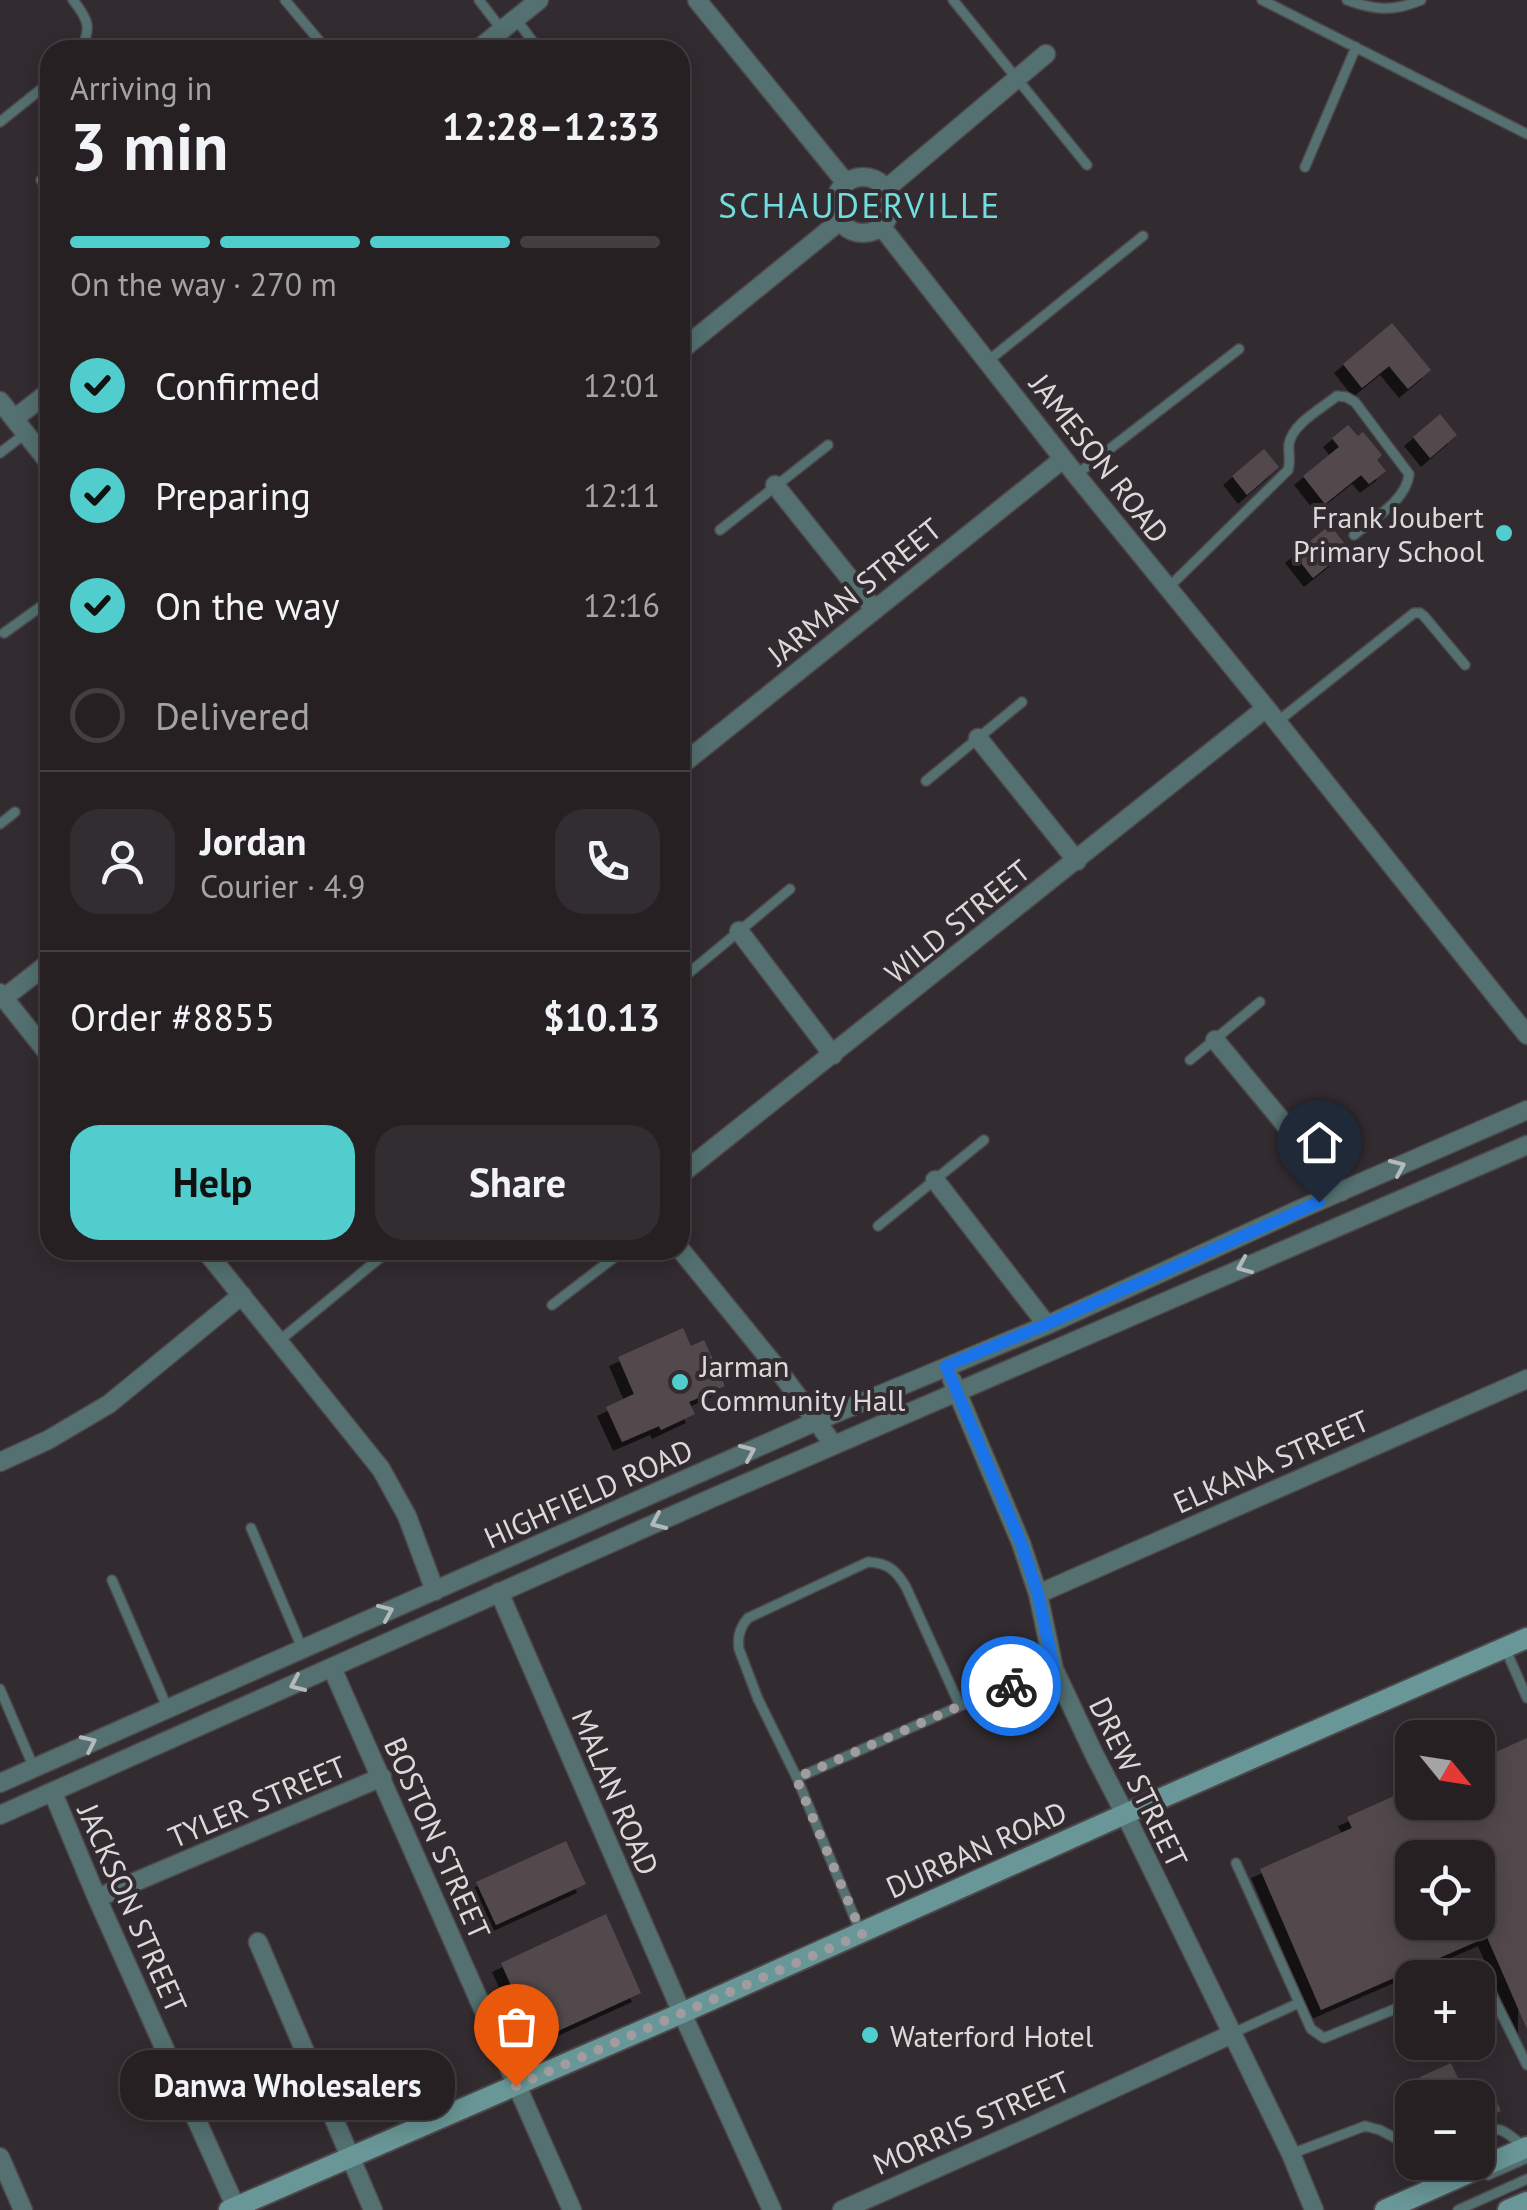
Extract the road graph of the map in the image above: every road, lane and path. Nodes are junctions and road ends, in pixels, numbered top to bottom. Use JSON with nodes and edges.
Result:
{"nodes":[{"id":1,"x":73,"y":0,"type":"edge"},
{"id":2,"x":285,"y":0,"type":"edge"},
{"id":3,"x":479,"y":0,"type":"edge"},
{"id":4,"x":540,"y":0,"type":"edge"},
{"id":5,"x":696,"y":0,"type":"edge"},
{"id":6,"x":953,"y":0,"type":"edge"},
{"id":7,"x":1262,"y":0,"type":"edge"},
{"id":8,"x":1347,"y":0,"type":"edge"},
{"id":9,"x":1421,"y":0,"type":"edge"},
{"id":10,"x":509,"y":24,"type":"junction"},
{"id":11,"x":86,"y":40,"type":"edge"},
{"id":12,"x":318,"y":40,"type":"edge"},
{"id":13,"x":489,"y":40,"type":"edge"},
{"id":14,"x":527,"y":40,"type":"edge"},
{"id":15,"x":1356,"y":47,"type":"junction"},
{"id":16,"x":1046,"y":54,"type":"dead end"},
{"id":17,"x":1017,"y":78,"type":"junction"},
{"id":18,"x":40,"y":90,"type":"edge"},
{"id":19,"x":0,"y":122,"type":"edge"},
{"id":20,"x":1527,"y":134,"type":"edge"},
{"id":21,"x":1086,"y":165,"type":"dead end"},
{"id":22,"x":1304,"y":167,"type":"dead end"},
{"id":23,"x":846,"y":183,"type":"junction"},
{"id":24,"x":886,"y":189,"type":"junction"},
{"id":25,"x":840,"y":221,"type":"junction"},
{"id":26,"x":881,"y":226,"type":"junction"},
{"id":27,"x":1143,"y":236,"type":"dead end"},
{"id":28,"x":690,"y":343,"type":"edge"},
{"id":29,"x":1239,"y":348,"type":"dead end"},
{"id":30,"x":988,"y":361,"type":"junction"},
{"id":31,"x":0,"y":401,"type":"edge"},
{"id":32,"x":40,"y":403,"type":"edge"},
{"id":33,"x":20,"y":426,"type":"junction"},
{"id":34,"x":828,"y":445,"type":"dead end"},
{"id":35,"x":40,"y":451,"type":"edge"},
{"id":36,"x":0,"y":453,"type":"edge"},
{"id":37,"x":1063,"y":459,"type":"junction"},
{"id":38,"x":1076,"y":476,"type":"junction"},
{"id":39,"x":775,"y":485,"type":"junction"},
{"id":40,"x":720,"y":530,"type":"dead end"},
{"id":41,"x":1354,"y":535,"type":"dead end"},
{"id":42,"x":1168,"y":588,"type":"junction"},
{"id":43,"x":40,"y":607,"type":"edge"},
{"id":44,"x":876,"y":610,"type":"junction"},
{"id":45,"x":4,"y":633,"type":"dead end"},
{"id":46,"x":1465,"y":665,"type":"dead end"},
{"id":47,"x":1022,"y":702,"type":"dead end"},
{"id":48,"x":1272,"y":715,"type":"junction"},
{"id":49,"x":978,"y":738,"type":"junction"},
{"id":50,"x":690,"y":758,"type":"edge"},
{"id":51,"x":926,"y":781,"type":"dead end"},
{"id":52,"x":15,"y":812,"type":"dead end"},
{"id":53,"x":0,"y":824,"type":"edge"},
{"id":54,"x":1077,"y":860,"type":"junction"},
{"id":55,"x":790,"y":889,"type":"dead end"},
{"id":56,"x":739,"y":931,"type":"junction"},
{"id":57,"x":40,"y":969,"type":"edge"},
{"id":58,"x":690,"y":972,"type":"edge"},
{"id":59,"x":2,"y":996,"type":"edge"},
{"id":60,"x":1260,"y":1002,"type":"dead end"},
{"id":61,"x":1527,"y":1035,"type":"edge"},
{"id":62,"x":1215,"y":1040,"type":"junction"},
{"id":63,"x":40,"y":1044,"type":"edge"},
{"id":64,"x":833,"y":1055,"type":"junction"},
{"id":65,"x":1190,"y":1060,"type":"dead end"},
{"id":66,"x":1527,"y":1110,"type":"edge"},
{"id":67,"x":984,"y":1140,"type":"dead end"},
{"id":68,"x":1527,"y":1145,"type":"edge"},
{"id":69,"x":690,"y":1168,"type":"edge"},
{"id":70,"x":935,"y":1180,"type":"junction"},
{"id":71,"x":1341,"y":1192,"type":"junction"},
{"id":72,"x":878,"y":1226,"type":"dead end"},
{"id":73,"x":213,"y":1260,"type":"edge"},
{"id":74,"x":377,"y":1260,"type":"edge"},
{"id":75,"x":611,"y":1260,"type":"edge"},
{"id":76,"x":689,"y":1260,"type":"edge"},
{"id":77,"x":242,"y":1295,"type":"junction"},
{"id":78,"x":552,"y":1305,"type":"dead end"},
{"id":79,"x":1047,"y":1324,"type":"junction"},
{"id":80,"x":280,"y":1341,"type":"junction"},
{"id":81,"x":946,"y":1366,"type":"junction"},
{"id":82,"x":1527,"y":1379,"type":"edge"},
{"id":83,"x":957,"y":1390,"type":"junction"},
{"id":84,"x":817,"y":1421,"type":"junction"},
{"id":85,"x":834,"y":1446,"type":"junction"},
{"id":86,"x":0,"y":1462,"type":"edge"},
{"id":87,"x":251,"y":1528,"type":"dead end"},
{"id":88,"x":112,"y":1580,"type":"dead end"},
{"id":89,"x":435,"y":1590,"type":"junction"},
{"id":90,"x":499,"y":1592,"type":"junction"},
{"id":91,"x":1038,"y":1594,"type":"junction"},
{"id":92,"x":1527,"y":1638,"type":"edge"},
{"id":93,"x":302,"y":1648,"type":"junction"},
{"id":94,"x":1505,"y":1648,"type":"junction"},
{"id":95,"x":332,"y":1668,"type":"junction"},
{"id":96,"x":1054,"y":1669,"type":"junction"},
{"id":97,"x":0,"y":1690,"type":"edge"},
{"id":98,"x":1527,"y":1698,"type":"edge"},
{"id":99,"x":960,"y":1706,"type":"junction"},
{"id":100,"x":168,"y":1707,"type":"junction"},
{"id":101,"x":34,"y":1768,"type":"junction"},
{"id":102,"x":382,"y":1778,"type":"junction"},
{"id":103,"x":796,"y":1778,"type":"junction"},
{"id":104,"x":0,"y":1783,"type":"edge"},
{"id":105,"x":53,"y":1793,"type":"junction"},
{"id":106,"x":1126,"y":1814,"type":"junction"},
{"id":107,"x":0,"y":1815,"type":"edge"},
{"id":108,"x":1236,"y":1862,"type":"dead end"},
{"id":109,"x":97,"y":1898,"type":"junction"},
{"id":110,"x":862,"y":1934,"type":"junction"},
{"id":111,"x":258,"y":1942,"type":"dead end"},
{"id":112,"x":1495,"y":2001,"type":"edge"},
{"id":113,"x":1298,"y":2003,"type":"junction"},
{"id":114,"x":1395,"y":2009,"type":"edge"},
{"id":115,"x":682,"y":2013,"type":"junction"},
{"id":116,"x":1232,"y":2034,"type":"junction"},
{"id":117,"x":1527,"y":2065,"type":"edge"},
{"id":118,"x":516,"y":2086,"type":"junction"},
{"id":119,"x":1495,"y":2130,"type":"edge"},
{"id":120,"x":1395,"y":2138,"type":"edge"},
{"id":121,"x":1526,"y":2151,"type":"edge"},
{"id":122,"x":1291,"y":2154,"type":"junction"},
{"id":123,"x":350,"y":2156,"type":"junction"},
{"id":124,"x":0,"y":2157,"type":"edge"},
{"id":125,"x":1527,"y":2179,"type":"edge"},
{"id":126,"x":1426,"y":2180,"type":"edge"},
{"id":127,"x":1426,"y":2191,"type":"junction"},
{"id":128,"x":1527,"y":2202,"type":"edge"},
{"id":129,"x":234,"y":2209,"type":"edge"},
{"id":130,"x":23,"y":2210,"type":"edge"},
{"id":131,"x":373,"y":2210,"type":"edge"},
{"id":132,"x":572,"y":2210,"type":"edge"},
{"id":133,"x":772,"y":2210,"type":"edge"},
{"id":134,"x":842,"y":2210,"type":"edge"},
{"id":135,"x":1314,"y":2210,"type":"edge"},
{"id":136,"x":1385,"y":2210,"type":"edge"},
{"id":137,"x":1407,"y":2210,"type":"edge"},
{"id":138,"x":1458,"y":2210,"type":"edge"},
{"id":139,"x":1508,"y":2210,"type":"edge"}],
"edges":[{"from":1,"to":11,"type":"lane"},
{"from":2,"to":12,"type":"lane"},
{"from":3,"to":10,"type":"lane"},
{"from":4,"to":10,"type":"street"},
{"from":5,"to":23,"type":"street"},
{"from":6,"to":17,"type":"lane"},
{"from":7,"to":15,"type":"lane"},
{"from":8,"to":9,"type":"lane"},
{"from":10,"to":13,"type":"street"},
{"from":10,"to":14,"type":"lane"},
{"from":15,"to":20,"type":"lane"},
{"from":15,"to":22,"type":"lane"},
{"from":16,"to":17,"type":"street"},
{"from":17,"to":21,"type":"lane"},
{"from":17,"to":24,"type":"street"},
{"from":18,"to":19,"type":"lane"},
{"from":23,"to":24,"type":"street"},
{"from":23,"to":25,"type":"street"},
{"from":24,"to":26,"type":"street"},
{"from":25,"to":26,"type":"street"},
{"from":25,"to":28,"type":"street"},
{"from":26,"to":30,"type":"street","name":"JAMESON ROAD"},
{"from":27,"to":30,"type":"lane"},
{"from":29,"to":38,"type":"lane"},
{"from":30,"to":37,"type":"street","name":"JAMESON ROAD"},
{"from":31,"to":33,"type":"street"},
{"from":32,"to":33,"type":"street"},
{"from":33,"to":35,"type":"street"},
{"from":33,"to":36,"type":"lane"},
{"from":34,"to":39,"type":"lane"},
{"from":37,"to":38,"type":"street","name":"JAMESON ROAD"},
{"from":37,"to":44,"type":"street","name":"JARMAN STREET"},
{"from":38,"to":42,"type":"street","name":"JAMESON ROAD"},
{"from":39,"to":40,"type":"lane"},
{"from":39,"to":44,"type":"street"},
{"from":41,"to":42,"type":"lane"},
{"from":42,"to":48,"type":"street","name":"JAMESON ROAD"},
{"from":43,"to":45,"type":"lane"},
{"from":44,"to":50,"type":"street","name":"JARMAN STREET"},
{"from":46,"to":48,"type":"lane"},
{"from":47,"to":49,"type":"lane"},
{"from":48,"to":54,"type":"street","name":"WILD STREET"},
{"from":48,"to":61,"type":"street","name":"JAMESON ROAD"},
{"from":49,"to":51,"type":"lane"},
{"from":49,"to":54,"type":"street"},
{"from":52,"to":53,"type":"lane"},
{"from":54,"to":64,"type":"street","name":"WILD STREET"},
{"from":55,"to":56,"type":"lane"},
{"from":56,"to":58,"type":"lane"},
{"from":56,"to":64,"type":"street"},
{"from":57,"to":59,"type":"street"},
{"from":59,"to":63,"type":"street"},
{"from":60,"to":62,"type":"lane"},
{"from":62,"to":65,"type":"lane"},
{"from":62,"to":71,"type":"street"},
{"from":64,"to":69,"type":"street","name":"WILD STREET"},
{"from":71,"to":66,"type":"street","name":"HIGHFIELD ROAD","one_way":true},
{"from":67,"to":70,"type":"lane"},
{"from":68,"to":83,"type":"street","name":"HIGHFIELD ROAD","one_way":true},
{"from":70,"to":72,"type":"lane"},
{"from":70,"to":79,"type":"street"},
{"from":71,"to":79,"type":"street","name":"HIGHFIELD ROAD"},
{"from":73,"to":77,"type":"street"},
{"from":74,"to":80,"type":"lane"},
{"from":75,"to":78,"type":"lane"},
{"from":76,"to":84,"type":"street"},
{"from":77,"to":80,"type":"street"},
{"from":77,"to":86,"type":"street"},
{"from":79,"to":81,"type":"street","name":"HIGHFIELD ROAD"},
{"from":80,"to":89,"type":"street"},
{"from":81,"to":83,"type":"street","name":"DREW STREET"},
{"from":81,"to":84,"type":"street","name":"HIGHFIELD ROAD"},
{"from":82,"to":91,"type":"street","name":"ELKANA STREET"},
{"from":83,"to":85,"type":"street","name":"HIGHFIELD ROAD"},
{"from":83,"to":91,"type":"street","name":"DREW STREET"},
{"from":84,"to":85,"type":"street"},
{"from":89,"to":84,"type":"street","name":"HIGHFIELD ROAD","one_way":true},
{"from":85,"to":90,"type":"street","name":"HIGHFIELD ROAD","one_way":true},
{"from":87,"to":93,"type":"lane"},
{"from":88,"to":100,"type":"lane"},
{"from":93,"to":89,"type":"street","name":"HIGHFIELD ROAD","one_way":true},
{"from":90,"to":95,"type":"street","name":"HIGHFIELD ROAD"},
{"from":90,"to":115,"type":"street","name":"MALAN ROAD"},
{"from":91,"to":96,"type":"street","name":"DREW STREET"},
{"from":92,"to":94,"type":"street","name":"DURBAN ROAD"},
{"from":93,"to":100,"type":"street","name":"HIGHFIELD ROAD"},
{"from":94,"to":98,"type":"lane"},
{"from":94,"to":106,"type":"street","name":"DURBAN ROAD"},
{"from":95,"to":102,"type":"street","name":"BOSTON STREET"},
{"from":95,"to":105,"type":"street","name":"HIGHFIELD ROAD","one_way":true},
{"from":96,"to":99,"type":"lane"},
{"from":96,"to":106,"type":"street","name":"DREW STREET"},
{"from":97,"to":101,"type":"lane"},
{"from":99,"to":103,"type":"lane"},
{"from":99,"to":103,"type":"lane"},
{"from":101,"to":100,"type":"street","name":"HIGHFIELD ROAD","one_way":true},
{"from":101,"to":104,"type":"street","name":"HIGHFIELD ROAD"},
{"from":102,"to":109,"type":"street","name":"TYLER STREET"},
{"from":102,"to":118,"type":"street","name":"BOSTON STREET"},
{"from":103,"to":110,"type":"lane"},
{"from":105,"to":107,"type":"street","name":"HIGHFIELD ROAD"},
{"from":105,"to":109,"type":"street","name":"JACKSON STREET"},
{"from":106,"to":110,"type":"street","name":"DURBAN ROAD"},
{"from":106,"to":116,"type":"street","name":"DREW STREET"},
{"from":108,"to":113,"type":"lane"},
{"from":109,"to":129,"type":"street","name":"JACKSON STREET"},
{"from":110,"to":115,"type":"street","name":"DURBAN ROAD"},
{"from":111,"to":123,"type":"street"},
{"from":112,"to":117,"type":"lane"},
{"from":113,"to":114,"type":"lane"},
{"from":113,"to":116,"type":"lane"},
{"from":115,"to":118,"type":"street","name":"DURBAN ROAD"},
{"from":115,"to":133,"type":"street","name":"MALAN ROAD"},
{"from":116,"to":122,"type":"street","name":"DREW STREET"},
{"from":116,"to":134,"type":"street","name":"MORRIS STREET"},
{"from":118,"to":123,"type":"street","name":"DURBAN ROAD"},
{"from":118,"to":132,"type":"street","name":"BOSTON STREET"},
{"from":119,"to":121,"type":"lane"},
{"from":120,"to":122,"type":"lane"},
{"from":121,"to":127,"type":"street"},
{"from":121,"to":137,"type":"lane"},
{"from":122,"to":135,"type":"street","name":"DREW STREET"},
{"from":123,"to":129,"type":"street","name":"DURBAN ROAD"},
{"from":123,"to":131,"type":"street"},
{"from":124,"to":130,"type":"street"},
{"from":125,"to":138,"type":"lane"},
{"from":126,"to":127,"type":"lane"},
{"from":127,"to":136,"type":"street"},
{"from":128,"to":139,"type":"street"}]}
